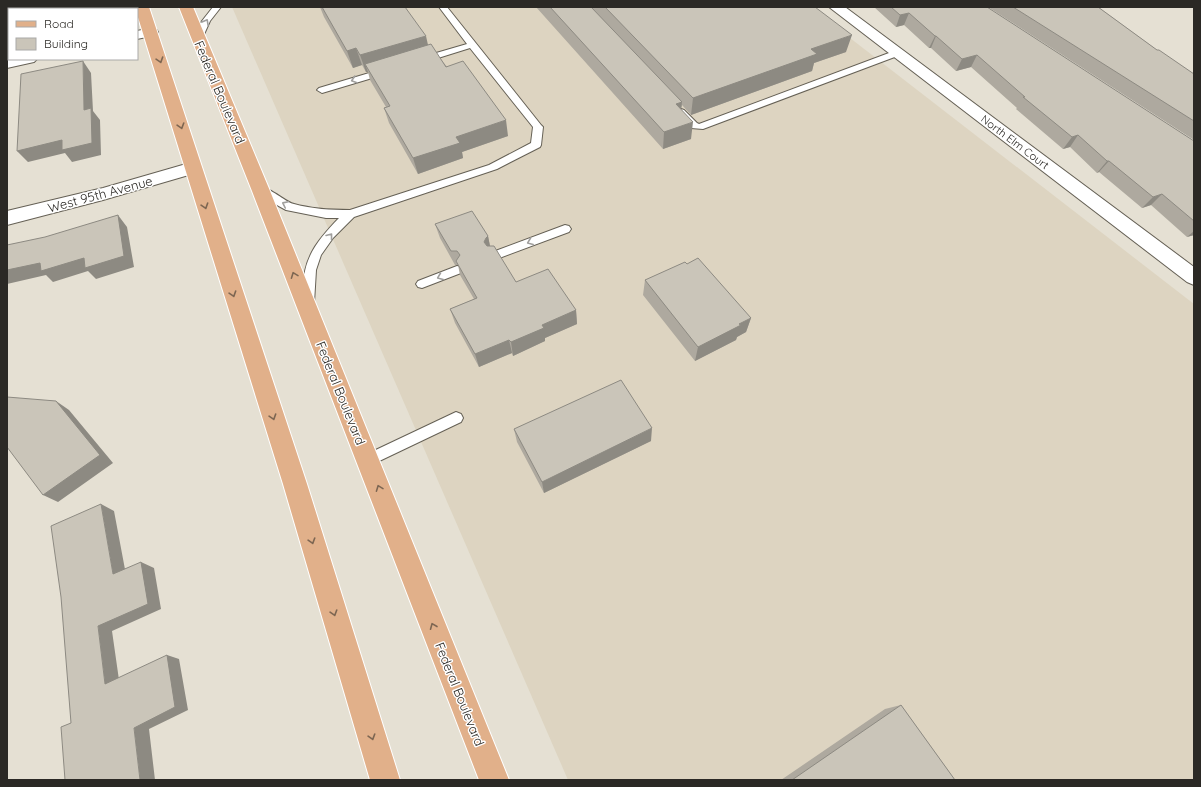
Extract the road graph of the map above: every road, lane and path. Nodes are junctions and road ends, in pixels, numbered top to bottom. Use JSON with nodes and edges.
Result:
{"nodes":[{"id":1,"x":142,"y":7,"type":"edge"},
{"id":2,"x":186,"y":7,"type":"edge"},
{"id":3,"x":217,"y":7,"type":"edge"},
{"id":4,"x":443,"y":7,"type":"edge"},
{"id":5,"x":836,"y":7,"type":"edge"},
{"id":6,"x":144,"y":33,"type":"edge"},
{"id":7,"x":198,"y":39,"type":"junction"},
{"id":8,"x":472,"y":45,"type":"junction"},
{"id":9,"x":897,"y":53,"type":"junction"},
{"id":10,"x":24,"y":60,"type":"edge"},
{"id":11,"x":7,"y":63,"type":"edge"},
{"id":12,"x":411,"y":63,"type":"edge"},
{"id":13,"x":396,"y":68,"type":"edge"},
{"id":14,"x":322,"y":90,"type":"dead end"},
{"id":15,"x":672,"y":103,"type":"edge"},
{"id":16,"x":193,"y":168,"type":"junction"},
{"id":17,"x":261,"y":191,"type":"junction"},
{"id":18,"x":350,"y":214,"type":"junction"},
{"id":19,"x":7,"y":218,"type":"edge"},
{"id":20,"x":565,"y":228,"type":"dead end"},
{"id":21,"x":494,"y":256,"type":"edge"},
{"id":22,"x":458,"y":270,"type":"edge"},
{"id":23,"x":1194,"y":277,"type":"edge"},
{"id":24,"x":422,"y":284,"type":"dead end"},
{"id":25,"x":308,"y":311,"type":"junction"},
{"id":26,"x":456,"y":418,"type":"dead end"},
{"id":27,"x":368,"y":460,"type":"junction"},
{"id":28,"x":385,"y":780,"type":"edge"},
{"id":29,"x":494,"y":780,"type":"edge"}],
"edges":[{"from":1,"to":6,"type":"main road"},
{"from":2,"to":7,"type":"main road","name":"Federal Boulevard"},
{"from":7,"to":3,"type":"lane","one_way":true},
{"from":4,"to":8,"type":"lane"},
{"from":5,"to":9,"type":"street","name":"North Elm Court"},
{"from":6,"to":16,"type":"main road","one_way":true},
{"from":7,"to":17,"type":"main road","name":"Federal Boulevard"},
{"from":8,"to":12,"type":"lane"},
{"from":8,"to":18,"type":"lane"},
{"from":9,"to":15,"type":"lane"},
{"from":9,"to":23,"type":"street","name":"North Elm Court"},
{"from":10,"to":11,"type":"street"},
{"from":13,"to":14,"type":"lane","one_way":true},
{"from":16,"to":19,"type":"street","name":"West 95th Avenue"},
{"from":16,"to":28,"type":"main road","one_way":true},
{"from":18,"to":17,"type":"lane","one_way":true},
{"from":25,"to":17,"type":"main road","name":"Federal Boulevard","one_way":true},
{"from":25,"to":18,"type":"lane","one_way":true},
{"from":20,"to":21,"type":"lane","one_way":true},
{"from":22,"to":24,"type":"lane","one_way":true},
{"from":25,"to":27,"type":"main road","name":"Federal Boulevard"},
{"from":26,"to":27,"type":"lane"},
{"from":29,"to":27,"type":"main road","name":"Federal Boulevard","one_way":true}]}
